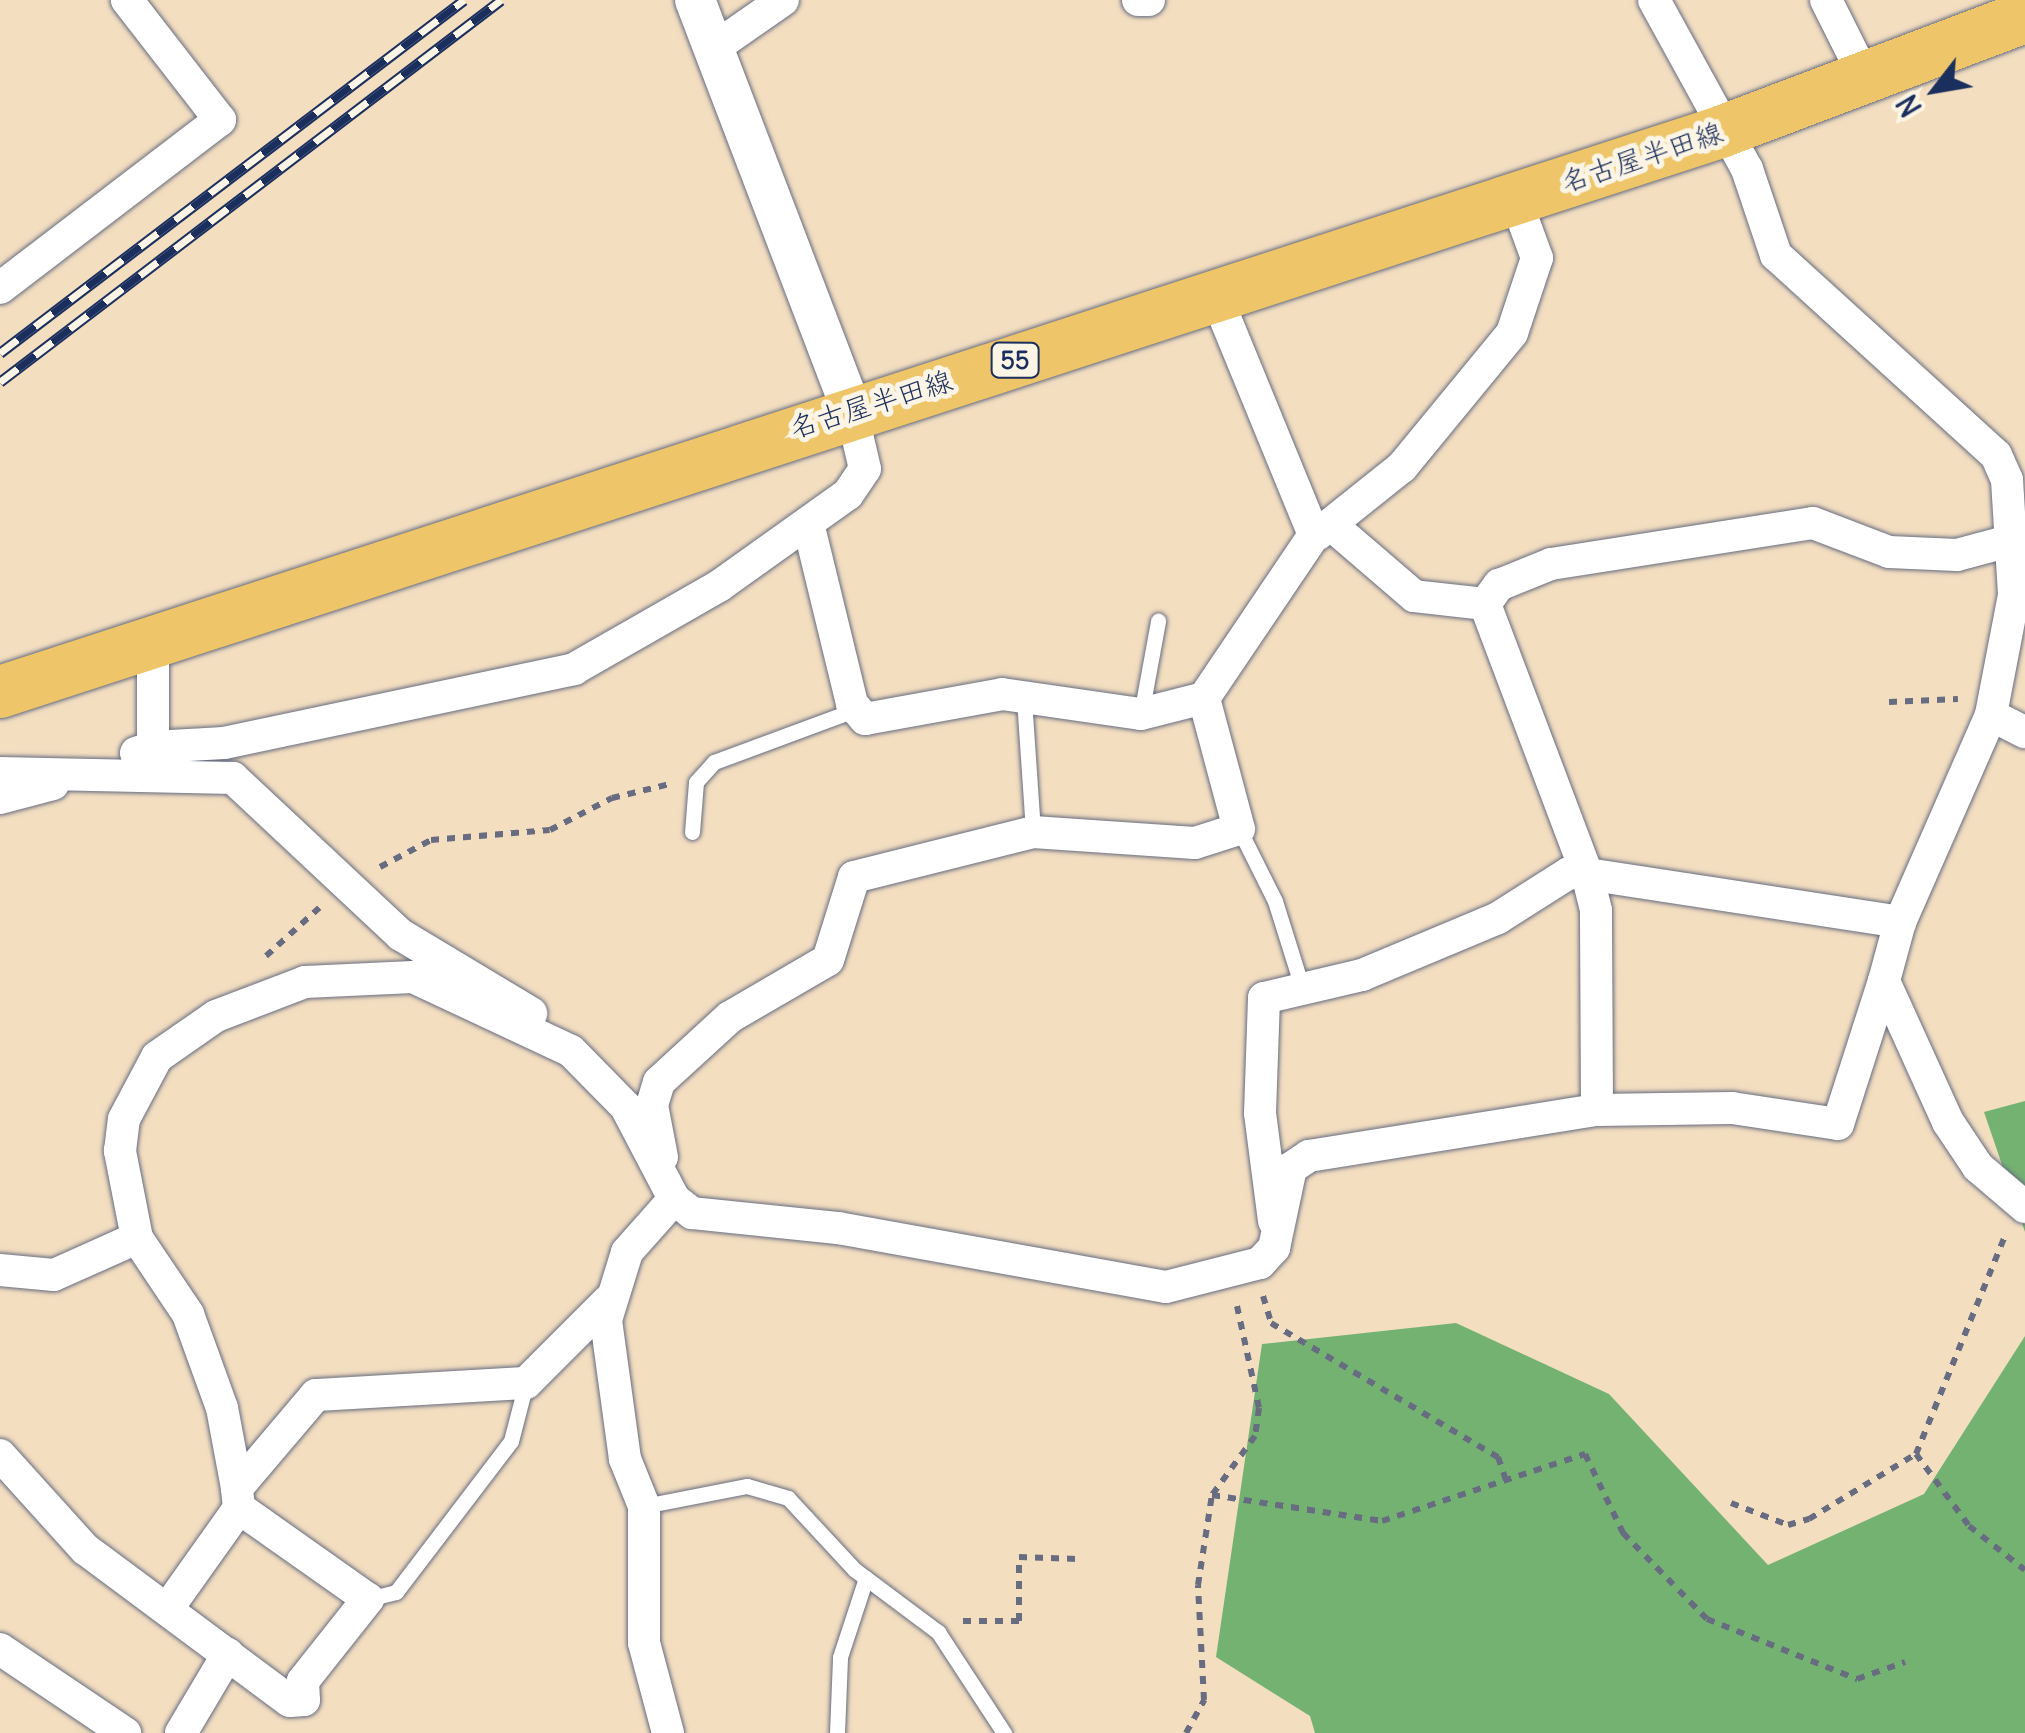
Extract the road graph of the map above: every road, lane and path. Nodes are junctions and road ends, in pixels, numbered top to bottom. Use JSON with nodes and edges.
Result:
{"nodes":[{"id":1,"x":127,"y":0,"type":"edge"},
{"id":2,"x":695,"y":0,"type":"edge"},
{"id":3,"x":783,"y":0,"type":"edge"},
{"id":4,"x":1138,"y":0,"type":"edge"},
{"id":5,"x":1149,"y":0,"type":"edge"},
{"id":6,"x":1654,"y":0,"type":"edge"},
{"id":7,"x":1826,"y":0,"type":"edge"},
{"id":8,"x":2025,"y":17,"type":"edge"},
{"id":9,"x":714,"y":48,"type":"junction"},
{"id":10,"x":1867,"y":82,"type":"junction"},
{"id":11,"x":1723,"y":131,"type":"junction"},
{"id":12,"x":1515,"y":198,"type":"junction"},
{"id":13,"x":0,"y":288,"type":"edge"},
{"id":14,"x":1216,"y":299,"type":"junction"},
{"id":15,"x":851,"y":409,"type":"junction"},
{"id":16,"x":2017,"y":522,"type":"edge"},
{"id":17,"x":808,"y":523,"type":"junction"},
{"id":18,"x":1325,"y":532,"type":"junction"},
{"id":19,"x":1485,"y":604,"type":"junction"},
{"id":20,"x":1158,"y":621,"type":"dead end"},
{"id":21,"x":153,"y":645,"type":"junction"},
{"id":22,"x":0,"y":692,"type":"edge"},
{"id":23,"x":1024,"y":698,"type":"junction"},
{"id":24,"x":1204,"y":698,"type":"junction"},
{"id":25,"x":1890,"y":702,"type":"dead end"},
{"id":26,"x":1993,"y":706,"type":"junction"},
{"id":27,"x":857,"y":709,"type":"junction"},
{"id":28,"x":1142,"y":714,"type":"junction"},
{"id":29,"x":2025,"y":732,"type":"edge"},
{"id":30,"x":153,"y":747,"type":"junction"},
{"id":31,"x":0,"y":773,"type":"edge"},
{"id":32,"x":79,"y":777,"type":"junction"},
{"id":33,"x":696,"y":782,"type":"junction"},
{"id":34,"x":0,"y":798,"type":"edge"},
{"id":35,"x":1239,"y":828,"type":"junction"},
{"id":36,"x":692,"y":832,"type":"dead end"},
{"id":37,"x":1033,"y":832,"type":"junction"},
{"id":38,"x":1587,"y":874,"type":"junction"},
{"id":39,"x":348,"y":886,"type":"junction"},
{"id":40,"x":1900,"y":922,"type":"junction"},
{"id":41,"x":253,"y":968,"type":"dead end"},
{"id":42,"x":1884,"y":982,"type":"junction"},
{"id":43,"x":1302,"y":987,"type":"junction"},
{"id":44,"x":570,"y":1051,"type":"junction"},
{"id":45,"x":1597,"y":1110,"type":"junction"},
{"id":46,"x":670,"y":1193,"type":"junction"},
{"id":47,"x":2023,"y":1206,"type":"edge"},
{"id":48,"x":1275,"y":1224,"type":"junction"},
{"id":49,"x":137,"y":1238,"type":"junction"},
{"id":50,"x":0,"y":1270,"type":"edge"},
{"id":51,"x":1241,"y":1272,"type":"junction"},
{"id":52,"x":608,"y":1301,"type":"junction"},
{"id":53,"x":526,"y":1382,"type":"junction"},
{"id":54,"x":0,"y":1454,"type":"edge"},
{"id":55,"x":1916,"y":1454,"type":"junction"},
{"id":56,"x":1506,"y":1480,"type":"junction"},
{"id":57,"x":1212,"y":1495,"type":"junction"},
{"id":58,"x":238,"y":1498,"type":"junction"},
{"id":59,"x":1731,"y":1503,"type":"dead end"},
{"id":60,"x":644,"y":1506,"type":"junction"},
{"id":61,"x":1078,"y":1558,"type":"dead end"},
{"id":62,"x":2025,"y":1570,"type":"edge"},
{"id":63,"x":866,"y":1578,"type":"junction"},
{"id":64,"x":368,"y":1599,"type":"junction"},
{"id":65,"x":168,"y":1608,"type":"junction"},
{"id":66,"x":931,"y":1626,"type":"junction"},
{"id":67,"x":0,"y":1649,"type":"edge"},
{"id":68,"x":228,"y":1654,"type":"junction"},
{"id":69,"x":1904,"y":1662,"type":"dead end"},
{"id":70,"x":125,"y":1733,"type":"edge"},
{"id":71,"x":181,"y":1733,"type":"edge"},
{"id":72,"x":668,"y":1733,"type":"edge"},
{"id":73,"x":838,"y":1733,"type":"edge"},
{"id":74,"x":1004,"y":1733,"type":"edge"},
{"id":75,"x":1186,"y":1733,"type":"edge"}],
"edges":[{"from":1,"to":13,"type":"street"},
{"from":2,"to":9,"type":"street"},
{"from":3,"to":9,"type":"street"},
{"from":4,"to":5,"type":"street"},
{"from":6,"to":11,"type":"street"},
{"from":7,"to":10,"type":"street"},
{"from":8,"to":10,"type":"main road","name":"名古屋半田線","number":"55"},
{"from":9,"to":15,"type":"street"},
{"from":10,"to":11,"type":"main road","name":"名古屋半田線","number":"55"},
{"from":11,"to":12,"type":"main road","name":"名古屋半田線","number":"55"},
{"from":11,"to":16,"type":"street"},
{"from":12,"to":14,"type":"main road","name":"名古屋半田線","number":"55"},
{"from":12,"to":18,"type":"street"},
{"from":14,"to":15,"type":"main road","name":"名古屋半田線","number":"55"},
{"from":14,"to":18,"type":"street"},
{"from":15,"to":17,"type":"street"},
{"from":15,"to":21,"type":"main road","name":"名古屋半田線","number":"55"},
{"from":16,"to":19,"type":"street"},
{"from":16,"to":26,"type":"street"},
{"from":17,"to":27,"type":"street"},
{"from":17,"to":30,"type":"street"},
{"from":18,"to":19,"type":"street"},
{"from":18,"to":24,"type":"street"},
{"from":19,"to":38,"type":"street"},
{"from":20,"to":28,"type":"lane"},
{"from":21,"to":22,"type":"main road","name":"名古屋半田線","number":"55"},
{"from":21,"to":30,"type":"street"},
{"from":23,"to":27,"type":"street"},
{"from":23,"to":28,"type":"street"},
{"from":23,"to":37,"type":"lane"},
{"from":24,"to":28,"type":"street"},
{"from":24,"to":35,"type":"street"},
{"from":25,"to":26,"type":"path"},
{"from":26,"to":29,"type":"street"},
{"from":26,"to":40,"type":"street"},
{"from":27,"to":33,"type":"lane"},
{"from":30,"to":32,"type":"street"},
{"from":31,"to":32,"type":"street"},
{"from":32,"to":34,"type":"street"},
{"from":32,"to":39,"type":"street"},
{"from":33,"to":36,"type":"lane"},
{"from":33,"to":39,"type":"path"},
{"from":35,"to":37,"type":"street"},
{"from":35,"to":43,"type":"lane"},
{"from":37,"to":46,"type":"street"},
{"from":38,"to":40,"type":"street"},
{"from":38,"to":43,"type":"street"},
{"from":38,"to":45,"type":"street"},
{"from":39,"to":41,"type":"path"},
{"from":39,"to":44,"type":"street"},
{"from":40,"to":42,"type":"street"},
{"from":42,"to":45,"type":"street"},
{"from":42,"to":47,"type":"street"},
{"from":43,"to":48,"type":"street"},
{"from":44,"to":46,"type":"street"},
{"from":44,"to":49,"type":"street"},
{"from":45,"to":48,"type":"street"},
{"from":46,"to":51,"type":"street"},
{"from":46,"to":52,"type":"street"},
{"from":47,"to":55,"type":"path"},
{"from":48,"to":51,"type":"street"},
{"from":49,"to":50,"type":"street"},
{"from":49,"to":58,"type":"street"},
{"from":51,"to":56,"type":"path"},
{"from":51,"to":57,"type":"path"},
{"from":52,"to":53,"type":"street"},
{"from":52,"to":60,"type":"street"},
{"from":53,"to":58,"type":"street"},
{"from":53,"to":64,"type":"lane"},
{"from":54,"to":65,"type":"street"},
{"from":55,"to":59,"type":"path"},
{"from":55,"to":62,"type":"path"},
{"from":56,"to":57,"type":"path"},
{"from":56,"to":69,"type":"path"},
{"from":57,"to":75,"type":"path"},
{"from":58,"to":64,"type":"street"},
{"from":58,"to":65,"type":"street"},
{"from":60,"to":63,"type":"lane"},
{"from":60,"to":72,"type":"street"},
{"from":61,"to":66,"type":"path"},
{"from":63,"to":66,"type":"lane"},
{"from":63,"to":73,"type":"lane"},
{"from":64,"to":68,"type":"street"},
{"from":65,"to":68,"type":"street"},
{"from":66,"to":74,"type":"lane"},
{"from":67,"to":70,"type":"street"},
{"from":68,"to":71,"type":"street"}]}
